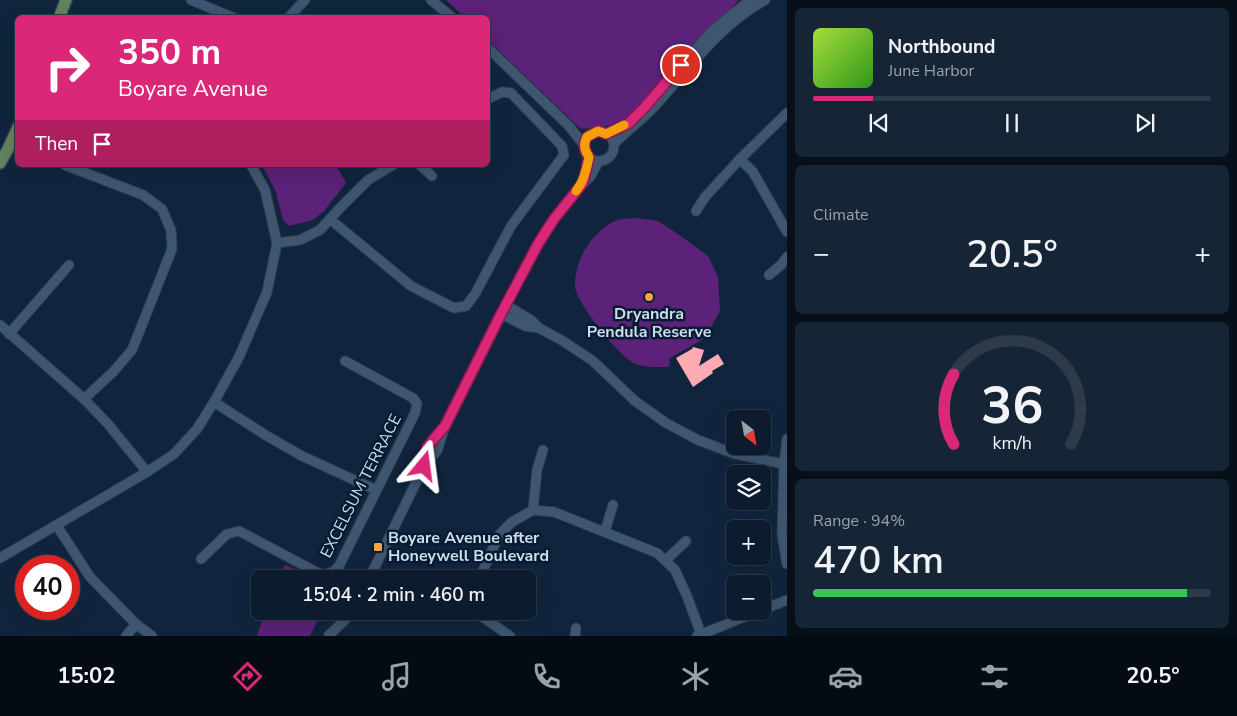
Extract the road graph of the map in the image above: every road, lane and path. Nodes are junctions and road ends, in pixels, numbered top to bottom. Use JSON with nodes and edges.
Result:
{"nodes":[{"id":1,"x":66,"y":0,"type":"edge"},
{"id":2,"x":192,"y":0,"type":"edge"},
{"id":3,"x":305,"y":0,"type":"edge"},
{"id":4,"x":431,"y":0,"type":"edge"},
{"id":5,"x":750,"y":0,"type":"edge"},
{"id":6,"x":765,"y":0,"type":"edge"},
{"id":7,"x":60,"y":15,"type":"edge"},
{"id":8,"x":227,"y":15,"type":"edge"},
{"id":9,"x":291,"y":15,"type":"edge"},
{"id":10,"x":449,"y":15,"type":"edge"},
{"id":11,"x":490,"y":50,"type":"edge"},
{"id":12,"x":490,"y":98,"type":"edge"},
{"id":13,"x":787,"y":113,"type":"edge"},
{"id":14,"x":569,"y":126,"type":"junction"},
{"id":15,"x":15,"y":134,"type":"edge"},
{"id":16,"x":591,"y":134,"type":"junction"},
{"id":17,"x":606,"y":134,"type":"junction"},
{"id":18,"x":614,"y":144,"type":"junction"},
{"id":19,"x":584,"y":145,"type":"junction"},
{"id":20,"x":589,"y":157,"type":"junction"},
{"id":21,"x":740,"y":158,"type":"junction"},
{"id":22,"x":600,"y":160,"type":"junction"},
{"id":23,"x":0,"y":163,"type":"edge"},
{"id":24,"x":71,"y":167,"type":"edge"},
{"id":25,"x":252,"y":167,"type":"edge"},
{"id":26,"x":390,"y":167,"type":"edge"},
{"id":27,"x":422,"y":167,"type":"edge"},
{"id":28,"x":432,"y":176,"type":"dead end"},
{"id":29,"x":583,"y":183,"type":"junction"},
{"id":30,"x":696,"y":211,"type":"dead end"},
{"id":31,"x":331,"y":220,"type":"junction"},
{"id":32,"x":787,"y":232,"type":"edge"},
{"id":33,"x":277,"y":243,"type":"junction"},
{"id":34,"x":787,"y":257,"type":"edge"},
{"id":35,"x":69,"y":265,"type":"dead end"},
{"id":36,"x":769,"y":274,"type":"dead end"},
{"id":37,"x":506,"y":305,"type":"junction"},
{"id":38,"x":501,"y":314,"type":"junction"},
{"id":39,"x":0,"y":325,"type":"edge"},
{"id":40,"x":538,"y":328,"type":"junction"},
{"id":41,"x":9,"y":334,"type":"junction"},
{"id":42,"x":344,"y":361,"type":"dead end"},
{"id":43,"x":84,"y":399,"type":"junction"},
{"id":44,"x":214,"y":402,"type":"junction"},
{"id":45,"x":787,"y":439,"type":"edge"},
{"id":46,"x":543,"y":450,"type":"dead end"},
{"id":47,"x":784,"y":464,"type":"junction"},
{"id":48,"x":147,"y":472,"type":"junction"},
{"id":49,"x":376,"y":490,"type":"junction"},
{"id":50,"x":613,"y":505,"type":"dead end"},
{"id":51,"x":533,"y":510,"type":"junction"},
{"id":52,"x":57,"y":526,"type":"junction"},
{"id":53,"x":605,"y":531,"type":"junction"},
{"id":54,"x":686,"y":541,"type":"dead end"},
{"id":55,"x":0,"y":558,"type":"edge"},
{"id":56,"x":201,"y":559,"type":"dead end"},
{"id":57,"x":666,"y":560,"type":"junction"},
{"id":58,"x":787,"y":564,"type":"edge"},
{"id":59,"x":373,"y":570,"type":"edge"},
{"id":60,"x":483,"y":570,"type":"edge"},
{"id":61,"x":787,"y":600,"type":"edge"},
{"id":62,"x":771,"y":607,"type":"edge"},
{"id":63,"x":345,"y":620,"type":"joint"},
{"id":64,"x":487,"y":620,"type":"edge"},
{"id":65,"x":738,"y":620,"type":"edge"},
{"id":66,"x":136,"y":624,"type":"junction"},
{"id":67,"x":699,"y":635,"type":"edge"},
{"id":68,"x":126,"y":636,"type":"edge"},
{"id":69,"x":152,"y":636,"type":"edge"},
{"id":70,"x":328,"y":636,"type":"edge"},
{"id":71,"x":339,"y":636,"type":"edge"},
{"id":72,"x":510,"y":636,"type":"edge"}],
"edges":[{"from":1,"to":7,"type":"main road"},
{"from":2,"to":8,"type":"street"},
{"from":3,"to":9,"type":"street"},
{"from":4,"to":10,"type":"street"},
{"from":5,"to":17,"type":"street"},
{"from":6,"to":18,"type":"street"},
{"from":11,"to":14,"type":"street"},
{"from":12,"to":31,"type":"street"},
{"from":13,"to":21,"type":"street"},
{"from":14,"to":16,"type":"street"},
{"from":14,"to":19,"type":"street"},
{"from":15,"to":23,"type":"main road"},
{"from":16,"to":17,"type":"street"},
{"from":16,"to":19,"type":"street"},
{"from":17,"to":18,"type":"street"},
{"from":18,"to":22,"type":"street"},
{"from":19,"to":20,"type":"street"},
{"from":20,"to":22,"type":"street"},
{"from":20,"to":29,"type":"street"},
{"from":21,"to":30,"type":"street"},
{"from":21,"to":32,"type":"street"},
{"from":22,"to":29,"type":"street"},
{"from":24,"to":43,"type":"street"},
{"from":25,"to":33,"type":"street"},
{"from":26,"to":31,"type":"street"},
{"from":27,"to":28,"type":"street"},
{"from":29,"to":37,"type":"street"},
{"from":31,"to":33,"type":"street"},
{"from":33,"to":44,"type":"street"},
{"from":34,"to":36,"type":"street"},
{"from":35,"to":41,"type":"street"},
{"from":37,"to":38,"type":"street"},
{"from":37,"to":40,"type":"street"},
{"from":38,"to":40,"type":"street"},
{"from":38,"to":59,"type":"street"},
{"from":39,"to":41,"type":"street"},
{"from":40,"to":47,"type":"street"},
{"from":41,"to":43,"type":"street"},
{"from":42,"to":49,"type":"street","name":"EXCELSUM TERRACE"},
{"from":43,"to":48,"type":"street"},
{"from":44,"to":48,"type":"street"},
{"from":44,"to":49,"type":"street"},
{"from":45,"to":47,"type":"street"},
{"from":46,"to":51,"type":"street"},
{"from":47,"to":58,"type":"street"},
{"from":48,"to":52,"type":"street"},
{"from":49,"to":56,"type":"street","name":"EXCELSUM TERRACE"},
{"from":50,"to":53,"type":"street"},
{"from":51,"to":53,"type":"street"},
{"from":51,"to":60,"type":"street"},
{"from":52,"to":55,"type":"street"},
{"from":52,"to":66,"type":"street"},
{"from":53,"to":57,"type":"street"},
{"from":54,"to":57,"type":"street"},
{"from":57,"to":67,"type":"street"},
{"from":61,"to":62,"type":"street"},
{"from":63,"to":70,"type":"street"},
{"from":63,"to":71,"type":"street"},
{"from":64,"to":72,"type":"street"},
{"from":65,"to":67,"type":"street"},
{"from":66,"to":68,"type":"street"},
{"from":66,"to":69,"type":"street"}]}
